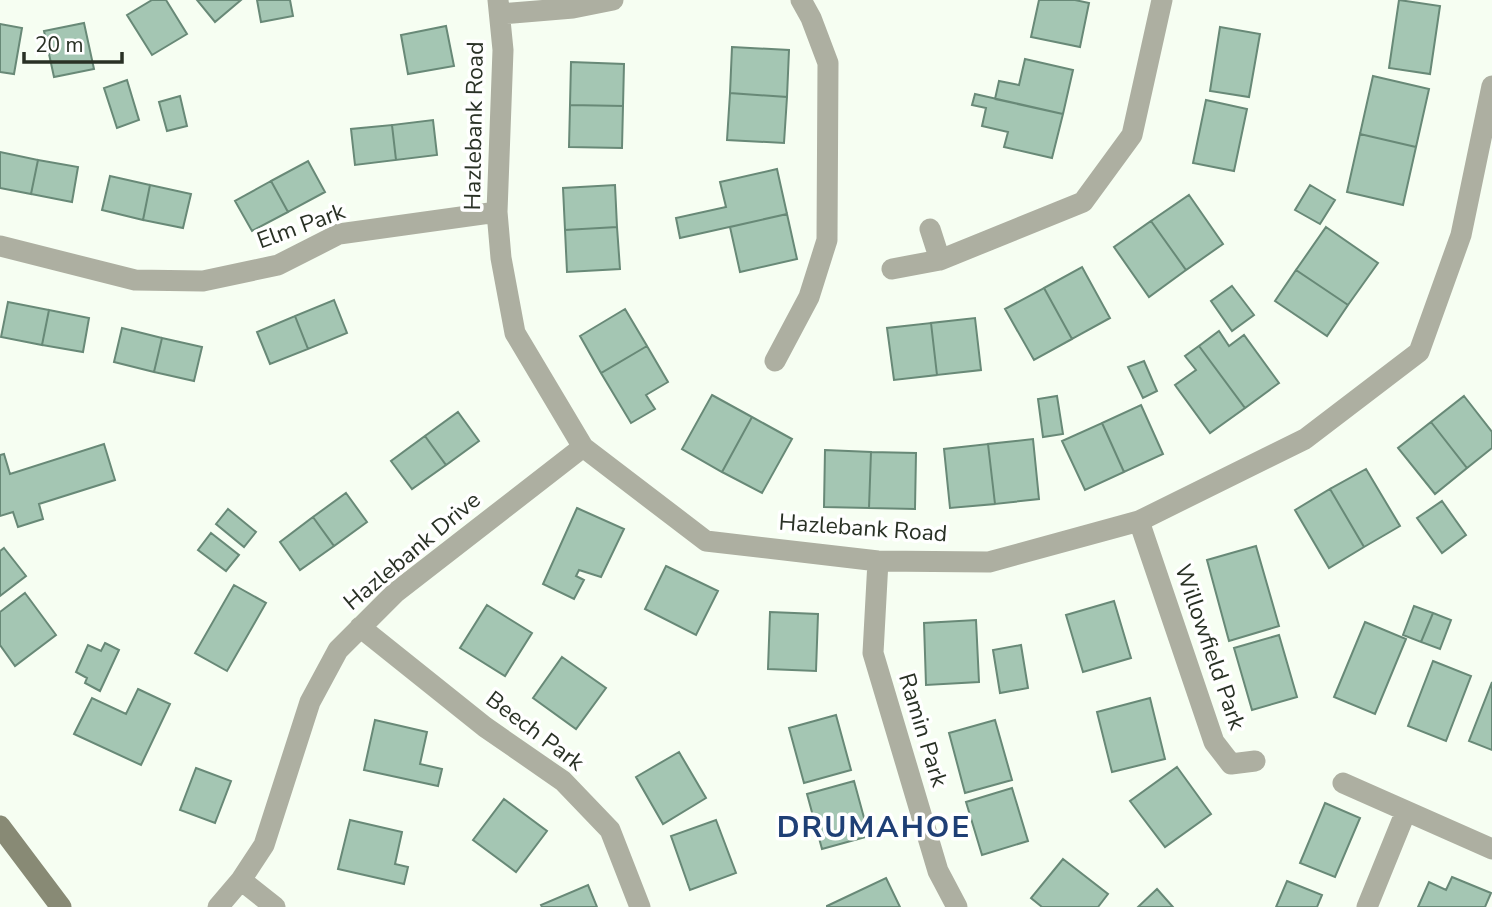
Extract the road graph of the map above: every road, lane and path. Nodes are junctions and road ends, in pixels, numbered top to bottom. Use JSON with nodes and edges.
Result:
{"nodes":[{"id":1,"x":613,"y":0,"type":"edge"},
{"id":2,"x":800,"y":0,"type":"edge"},
{"id":3,"x":1162,"y":0,"type":"edge"},
{"id":4,"x":499,"y":7,"type":"edge"},
{"id":5,"x":1492,"y":86,"type":"edge"},
{"id":6,"x":497,"y":212,"type":"junction"},
{"id":7,"x":930,"y":229,"type":"dead end"},
{"id":8,"x":0,"y":246,"type":"edge"},
{"id":9,"x":940,"y":260,"type":"junction"},
{"id":10,"x":892,"y":269,"type":"dead end"},
{"id":11,"x":775,"y":360,"type":"dead end"},
{"id":12,"x":583,"y":447,"type":"junction"},
{"id":13,"x":1139,"y":521,"type":"junction"},
{"id":14,"x":878,"y":561,"type":"junction"},
{"id":15,"x":360,"y":626,"type":"junction"},
{"id":16,"x":1255,"y":761,"type":"dead end"},
{"id":17,"x":1343,"y":783,"type":"dead end"},
{"id":18,"x":1406,"y":811,"type":"junction"},
{"id":19,"x":0,"y":826,"type":"edge"},
{"id":20,"x":1492,"y":849,"type":"edge"},
{"id":21,"x":241,"y":880,"type":"junction"},
{"id":22,"x":61,"y":907,"type":"edge"},
{"id":23,"x":218,"y":907,"type":"edge"},
{"id":24,"x":275,"y":907,"type":"edge"},
{"id":25,"x":640,"y":907,"type":"edge"},
{"id":26,"x":957,"y":907,"type":"edge"},
{"id":27,"x":1367,"y":907,"type":"edge"}],
"edges":[{"from":1,"to":4,"type":"street","name":"Hazlebank Road"},
{"from":2,"to":11,"type":"street"},
{"from":3,"to":9,"type":"street"},
{"from":4,"to":6,"type":"street","name":"Hazlebank Road"},
{"from":5,"to":13,"type":"street","name":"Hazlebank Road"},
{"from":6,"to":8,"type":"street","name":"Elm Park"},
{"from":6,"to":12,"type":"street","name":"Hazlebank Road"},
{"from":7,"to":9,"type":"street"},
{"from":9,"to":10,"type":"street"},
{"from":12,"to":14,"type":"street","name":"Hazlebank Road"},
{"from":12,"to":15,"type":"street","name":"Hazlebank Drive"},
{"from":13,"to":14,"type":"street","name":"Hazlebank Road"},
{"from":13,"to":16,"type":"street","name":"Willowfield Park"},
{"from":14,"to":26,"type":"street","name":"Ramin Park"},
{"from":15,"to":21,"type":"street","name":"Hazlebank Drive"},
{"from":15,"to":25,"type":"street","name":"Beech Park"},
{"from":17,"to":18,"type":"street"},
{"from":18,"to":20,"type":"street"},
{"from":18,"to":27,"type":"street"},
{"from":19,"to":22,"type":"street"},
{"from":21,"to":23,"type":"street","name":"Hazlebank Drive"},
{"from":21,"to":24,"type":"street"}]}
